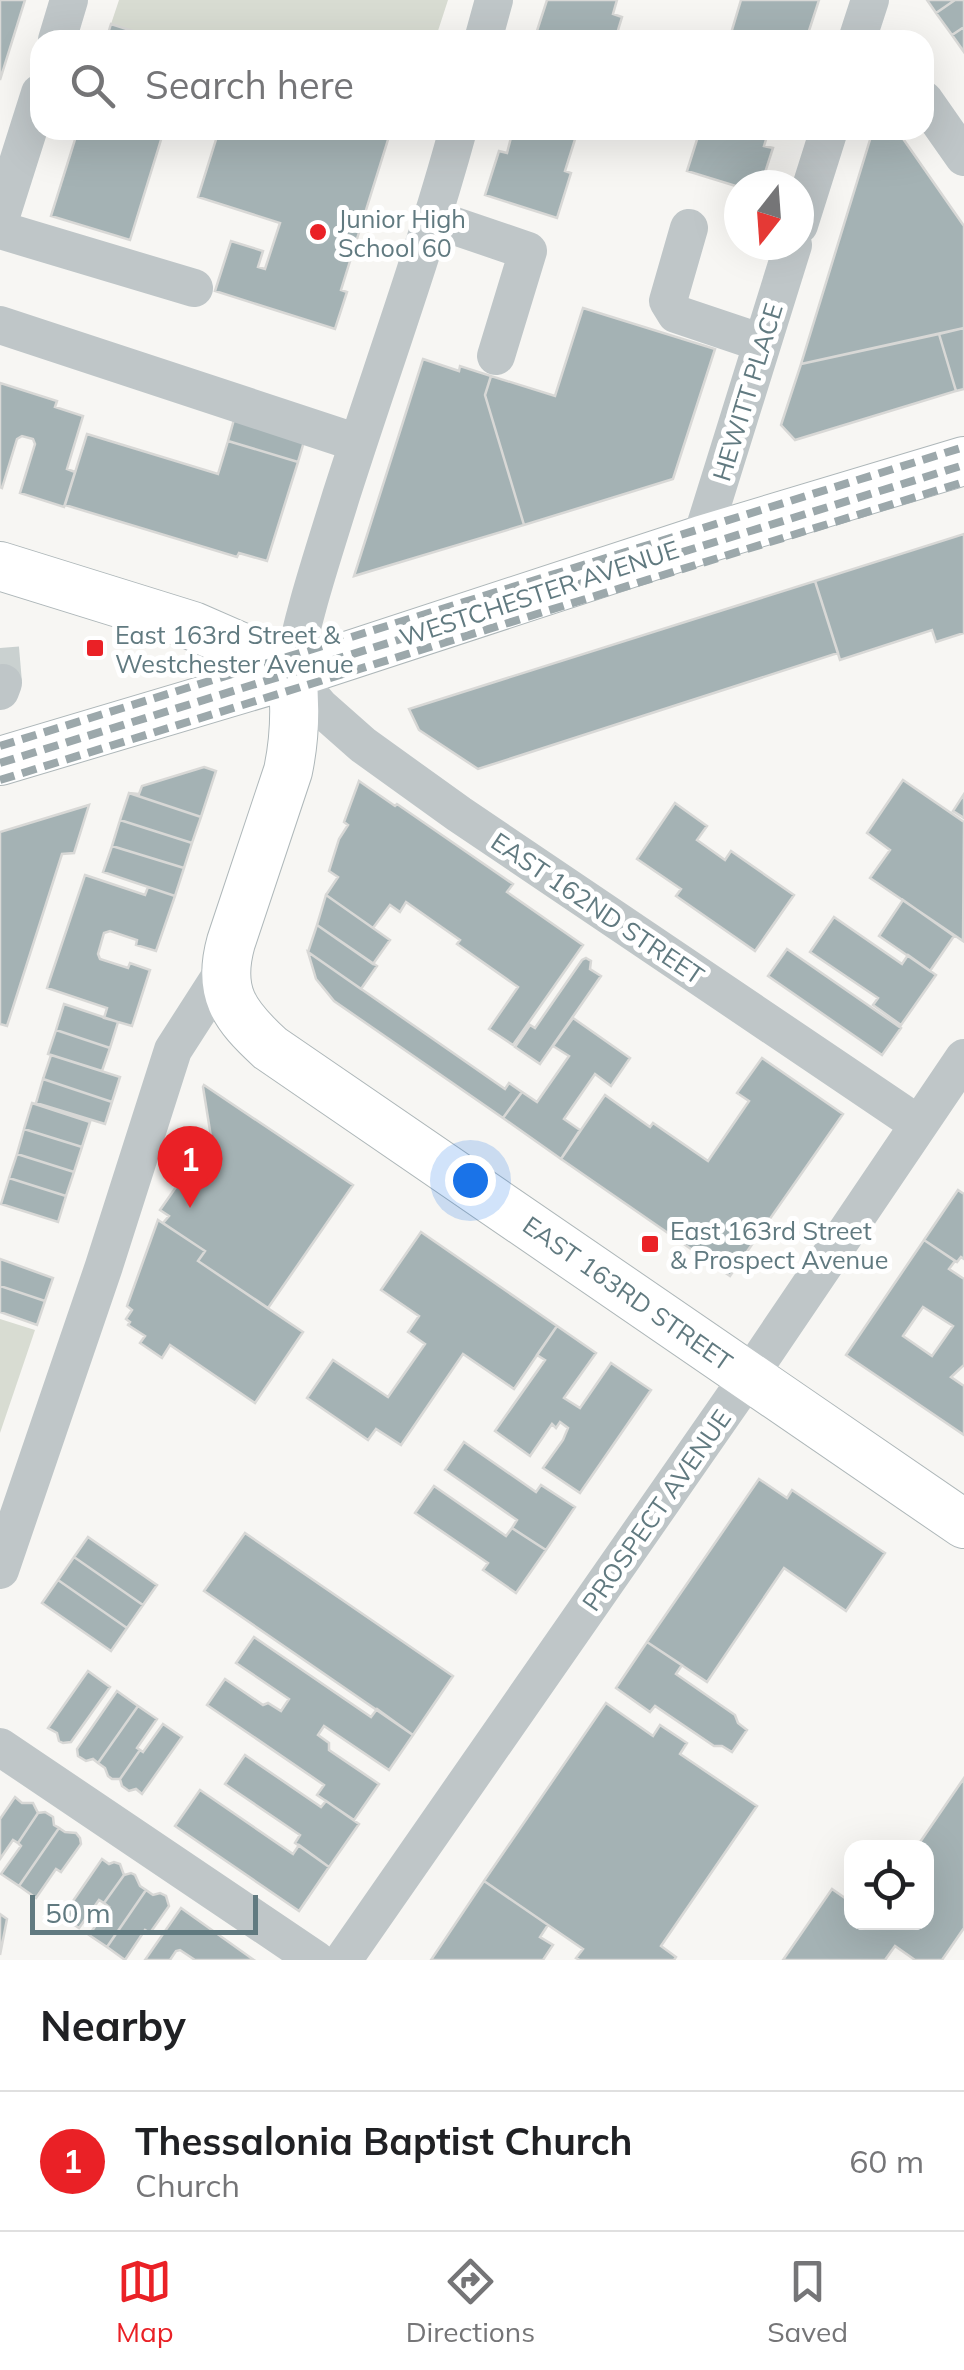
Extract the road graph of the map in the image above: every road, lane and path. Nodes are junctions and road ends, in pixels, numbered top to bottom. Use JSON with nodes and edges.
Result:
{"nodes":[{"id":1,"x":69,"y":0,"type":"edge"},
{"id":2,"x":494,"y":0,"type":"edge"},
{"id":3,"x":60,"y":30,"type":"edge"},
{"id":4,"x":486,"y":30,"type":"edge"},
{"id":5,"x":934,"y":114,"type":"edge"},
{"id":6,"x":30,"y":125,"type":"edge"},
{"id":7,"x":455,"y":140,"type":"edge"},
{"id":8,"x":826,"y":140,"type":"edge"},
{"id":9,"x":964,"y":156,"type":"edge"},
{"id":10,"x":814,"y":178,"type":"edge"},
{"id":11,"x":434,"y":219,"type":"junction"},
{"id":12,"x":0,"y":220,"type":"edge"},
{"id":13,"x":689,"y":228,"type":"dead end"},
{"id":14,"x":0,"y":230,"type":"edge"},
{"id":15,"x":788,"y":260,"type":"edge"},
{"id":16,"x":194,"y":288,"type":"dead end"},
{"id":17,"x":0,"y":325,"type":"edge"},
{"id":18,"x":762,"y":343,"type":"junction"},
{"id":19,"x":496,"y":356,"type":"dead end"},
{"id":20,"x":358,"y":443,"type":"junction"},
{"id":21,"x":964,"y":461,"type":"edge"},
{"id":22,"x":701,"y":540,"type":"junction"},
{"id":23,"x":0,"y":566,"type":"edge"},
{"id":24,"x":292,"y":674,"type":"junction"},
{"id":25,"x":0,"y":761,"type":"edge"},
{"id":26,"x":225,"y":968,"type":"junction"},
{"id":27,"x":964,"y":1058,"type":"edge"},
{"id":28,"x":918,"y":1124,"type":"junction"},
{"id":29,"x":749,"y":1376,"type":"junction"},
{"id":30,"x":964,"y":1524,"type":"edge"},
{"id":31,"x":0,"y":1570,"type":"edge"},
{"id":32,"x":0,"y":1747,"type":"edge"},
{"id":33,"x":316,"y":1960,"type":"edge"},
{"id":34,"x":344,"y":1960,"type":"edge"}],
"edges":[{"from":1,"to":3,"type":"street"},
{"from":2,"to":4,"type":"street"},
{"from":5,"to":9,"type":"street"},
{"from":6,"to":12,"type":"street"},
{"from":7,"to":11,"type":"street"},
{"from":8,"to":10,"type":"street"},
{"from":11,"to":19,"type":"street"},
{"from":11,"to":20,"type":"street"},
{"from":13,"to":18,"type":"street"},
{"from":14,"to":16,"type":"street"},
{"from":15,"to":18,"type":"street","name":"HEWITT PLACE"},
{"from":17,"to":20,"type":"street"},
{"from":18,"to":22,"type":"street","name":"HEWITT PLACE"},
{"from":20,"to":24,"type":"street"},
{"from":21,"to":22,"type":"main road","name":"WESTCHESTER AVENUE"},
{"from":22,"to":24,"type":"main road","name":"WESTCHESTER AVENUE"},
{"from":23,"to":24,"type":"main road"},
{"from":24,"to":25,"type":"main road","name":"WESTCHESTER AVENUE"},
{"from":24,"to":26,"type":"main road"},
{"from":24,"to":28,"type":"street","name":"EAST 162ND STREET"},
{"from":26,"to":29,"type":"main road","name":"EAST 163RD STREET"},
{"from":26,"to":31,"type":"street"},
{"from":27,"to":28,"type":"street","name":"PROSPECT AVENUE"},
{"from":28,"to":29,"type":"street","name":"PROSPECT AVENUE"},
{"from":29,"to":30,"type":"main road","name":"EAST 163RD STREET"},
{"from":29,"to":34,"type":"street","name":"PROSPECT AVENUE"},
{"from":32,"to":33,"type":"street"}]}
